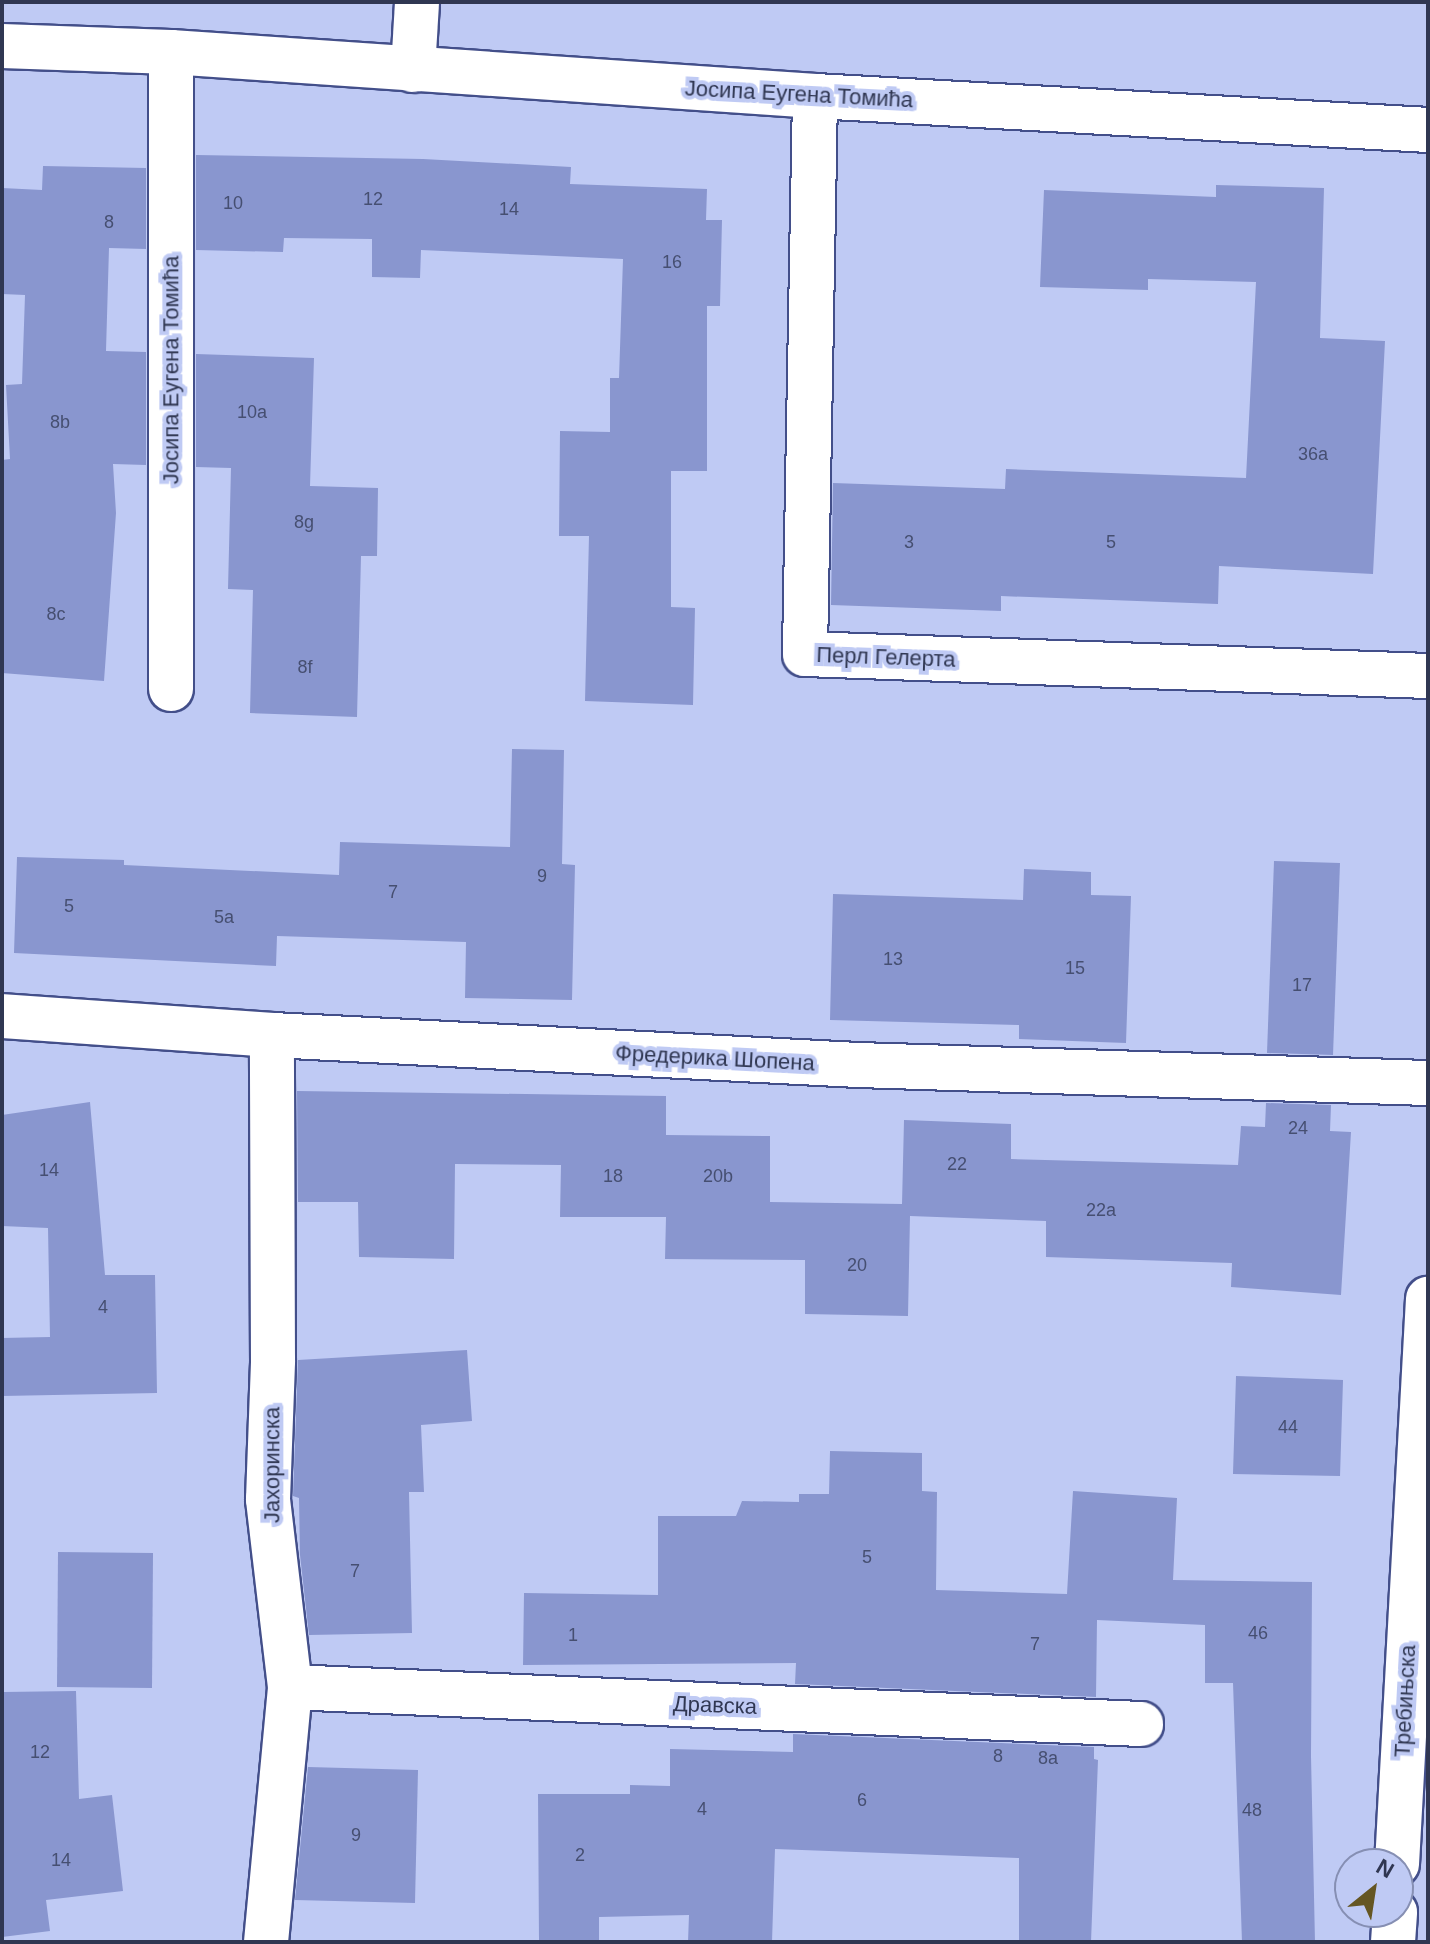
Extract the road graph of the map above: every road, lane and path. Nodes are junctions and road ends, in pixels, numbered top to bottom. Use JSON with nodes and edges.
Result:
{"nodes":[{"id":1,"x":417,"y":2,"type":"edge"},
{"id":2,"x":2,"y":46,"type":"edge"},
{"id":3,"x":171,"y":52,"type":"junction"},
{"id":4,"x":413,"y":70,"type":"junction"},
{"id":5,"x":815,"y":96,"type":"junction"},
{"id":6,"x":1428,"y":130,"type":"edge"},
{"id":7,"x":1428,"y":676,"type":"edge"},
{"id":8,"x":171,"y":689,"type":"dead end"},
{"id":9,"x":2,"y":1016,"type":"edge"},
{"id":10,"x":272,"y":1035,"type":"junction"},
{"id":11,"x":1428,"y":1083,"type":"edge"},
{"id":12,"x":1428,"y":1299,"type":"edge"},
{"id":13,"x":290,"y":1687,"type":"junction"},
{"id":14,"x":1141,"y":1724,"type":"dead end"},
{"id":15,"x":1398,"y":1848,"type":"edge"},
{"id":16,"x":266,"y":1942,"type":"edge"}],
"edges":[{"from":1,"to":4,"type":"street"},
{"from":2,"to":3,"type":"street","name":"Јосипа Еугена Томића"},
{"from":3,"to":4,"type":"street","name":"Јосипа Еугена Томића"},
{"from":3,"to":8,"type":"street","name":"Јосипа Еугена Томића"},
{"from":4,"to":5,"type":"street","name":"Јосипа Еугена Томића"},
{"from":5,"to":6,"type":"street","name":"Јосипа Еугена Томића"},
{"from":5,"to":7,"type":"street","name":"Перл Гелерта"},
{"from":9,"to":10,"type":"street","name":"Фредерика Шопена"},
{"from":10,"to":11,"type":"street","name":"Фредерика Шопена"},
{"from":10,"to":13,"type":"street","name":"Јахоринска"},
{"from":12,"to":15,"type":"street","name":"Требињска"},
{"from":13,"to":14,"type":"street","name":"Дравска"},
{"from":13,"to":16,"type":"street","name":"Јахоринска"}]}
